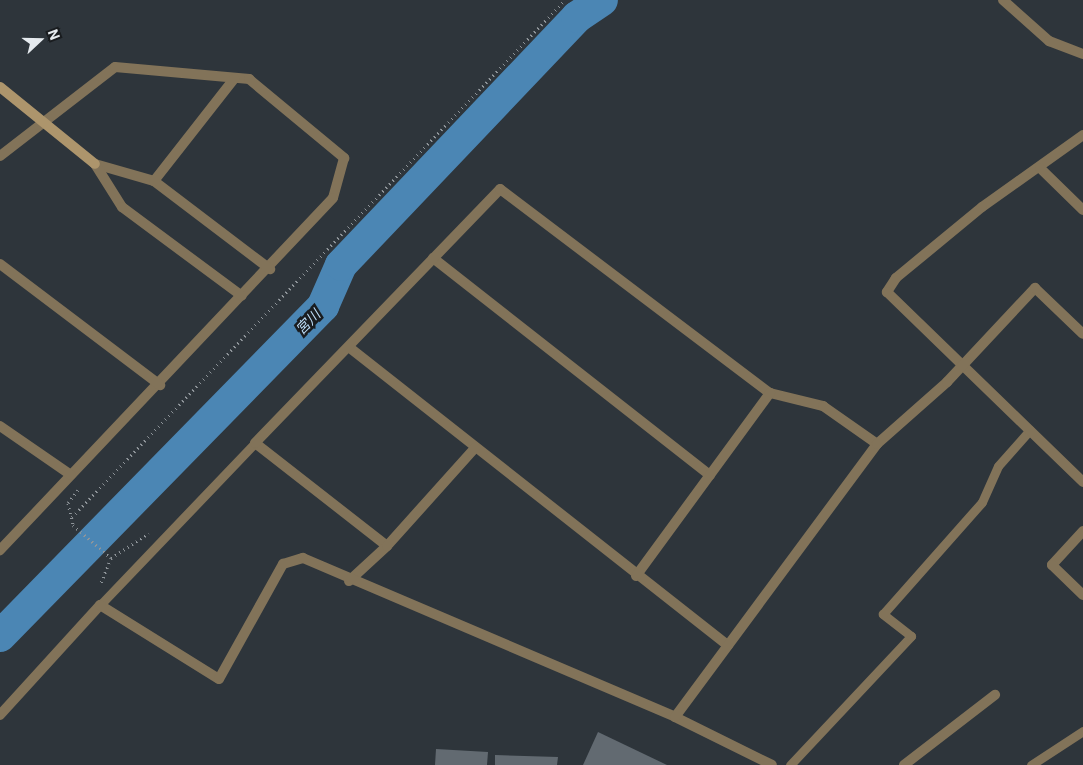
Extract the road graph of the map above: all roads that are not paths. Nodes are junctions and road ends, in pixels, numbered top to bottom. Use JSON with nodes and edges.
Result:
{"nodes":[{"id":1,"x":1003,"y":0,"type":"edge"},
{"id":2,"x":1083,"y":54,"type":"edge"},
{"id":3,"x":234,"y":79,"type":"junction"},
{"id":4,"x":0,"y":87,"type":"edge"},
{"id":5,"x":43,"y":121,"type":"junction"},
{"id":6,"x":1083,"y":135,"type":"edge"},
{"id":7,"x":0,"y":156,"type":"edge"},
{"id":8,"x":94,"y":164,"type":"junction"},
{"id":9,"x":1040,"y":168,"type":"junction"},
{"id":10,"x":154,"y":181,"type":"junction"},
{"id":11,"x":1083,"y":210,"type":"edge"},
{"id":12,"x":434,"y":258,"type":"junction"},
{"id":13,"x":0,"y":264,"type":"edge"},
{"id":14,"x":270,"y":269,"type":"junction"},
{"id":15,"x":242,"y":296,"type":"junction"},
{"id":16,"x":1083,"y":334,"type":"edge"},
{"id":17,"x":350,"y":348,"type":"junction"},
{"id":18,"x":963,"y":365,"type":"junction"},
{"id":19,"x":160,"y":385,"type":"junction"},
{"id":20,"x":770,"y":393,"type":"junction"},
{"id":21,"x":0,"y":426,"type":"edge"},
{"id":22,"x":1030,"y":430,"type":"junction"},
{"id":23,"x":255,"y":442,"type":"junction"},
{"id":24,"x":877,"y":444,"type":"junction"},
{"id":25,"x":475,"y":448,"type":"junction"},
{"id":26,"x":71,"y":475,"type":"junction"},
{"id":27,"x":710,"y":475,"type":"junction"},
{"id":28,"x":1083,"y":482,"type":"edge"},
{"id":29,"x":1083,"y":531,"type":"edge"},
{"id":30,"x":387,"y":546,"type":"junction"},
{"id":31,"x":0,"y":550,"type":"edge"},
{"id":32,"x":636,"y":576,"type":"junction"},
{"id":33,"x":349,"y":581,"type":"junction"},
{"id":34,"x":1083,"y":595,"type":"edge"},
{"id":35,"x":100,"y":605,"type":"junction"},
{"id":36,"x":728,"y":645,"type":"junction"},
{"id":37,"x":995,"y":695,"type":"dead end"},
{"id":38,"x":0,"y":715,"type":"edge"},
{"id":39,"x":675,"y":717,"type":"junction"},
{"id":40,"x":1083,"y":731,"type":"edge"},
{"id":41,"x":772,"y":765,"type":"edge"},
{"id":42,"x":790,"y":765,"type":"edge"},
{"id":43,"x":904,"y":765,"type":"edge"},
{"id":44,"x":1031,"y":765,"type":"edge"}],
"edges":[{"from":1,"to":2,"type":"street"},
{"from":3,"to":5,"type":"street"},
{"from":3,"to":10,"type":"street"},
{"from":3,"to":14,"type":"street"},
{"from":4,"to":5,"type":"street"},
{"from":5,"to":7,"type":"street"},
{"from":5,"to":8,"type":"street"},
{"from":6,"to":9,"type":"street"},
{"from":8,"to":10,"type":"street"},
{"from":8,"to":15,"type":"street"},
{"from":9,"to":11,"type":"street"},
{"from":9,"to":18,"type":"street"},
{"from":10,"to":14,"type":"street"},
{"from":12,"to":17,"type":"street"},
{"from":12,"to":20,"type":"street"},
{"from":12,"to":27,"type":"street"},
{"from":13,"to":19,"type":"street"},
{"from":14,"to":15,"type":"street"},
{"from":15,"to":19,"type":"street"},
{"from":16,"to":18,"type":"street"},
{"from":17,"to":23,"type":"street"},
{"from":17,"to":25,"type":"street"},
{"from":18,"to":22,"type":"street"},
{"from":18,"to":24,"type":"street"},
{"from":19,"to":26,"type":"street"},
{"from":20,"to":24,"type":"street"},
{"from":20,"to":27,"type":"street"},
{"from":21,"to":26,"type":"street"},
{"from":22,"to":28,"type":"street"},
{"from":22,"to":42,"type":"lane"},
{"from":23,"to":30,"type":"street"},
{"from":23,"to":35,"type":"lane"},
{"from":24,"to":36,"type":"street"},
{"from":25,"to":30,"type":"street"},
{"from":25,"to":32,"type":"street"},
{"from":26,"to":31,"type":"street"},
{"from":27,"to":32,"type":"street"},
{"from":29,"to":34,"type":"street"},
{"from":30,"to":33,"type":"street"},
{"from":32,"to":36,"type":"street"},
{"from":33,"to":35,"type":"street"},
{"from":33,"to":39,"type":"street"},
{"from":35,"to":38,"type":"street"},
{"from":36,"to":39,"type":"street"},
{"from":37,"to":43,"type":"street"},
{"from":39,"to":41,"type":"street"},
{"from":40,"to":44,"type":"lane"}]}
